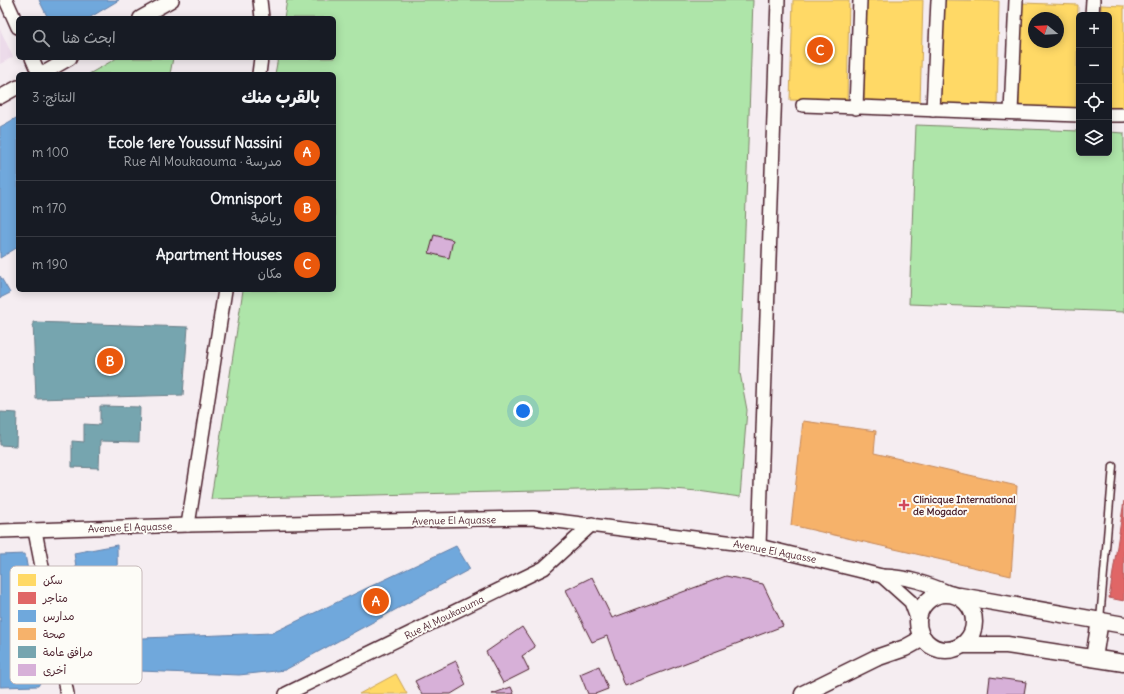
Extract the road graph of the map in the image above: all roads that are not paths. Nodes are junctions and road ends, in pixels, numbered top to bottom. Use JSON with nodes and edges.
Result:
{"nodes":[{"id":1,"x":6,"y":0,"type":"edge"},
{"id":2,"x":172,"y":0,"type":"edge"},
{"id":3,"x":260,"y":0,"type":"edge"},
{"id":4,"x":778,"y":0,"type":"edge"},
{"id":5,"x":860,"y":0,"type":"edge"},
{"id":6,"x":938,"y":0,"type":"edge"},
{"id":7,"x":1016,"y":0,"type":"edge"},
{"id":8,"x":1093,"y":0,"type":"edge"},
{"id":9,"x":1092,"y":12,"type":"edge"},
{"id":10,"x":144,"y":16,"type":"edge"},
{"id":11,"x":262,"y":16,"type":"edge"},
{"id":12,"x":16,"y":22,"type":"edge"},
{"id":13,"x":33,"y":60,"type":"edge"},
{"id":14,"x":66,"y":60,"type":"edge"},
{"id":15,"x":261,"y":60,"type":"edge"},
{"id":16,"x":39,"y":72,"type":"edge"},
{"id":17,"x":44,"y":72,"type":"edge"},
{"id":18,"x":259,"y":72,"type":"edge"},
{"id":19,"x":16,"y":88,"type":"edge"},
{"id":20,"x":0,"y":97,"type":"edge"},
{"id":21,"x":803,"y":105,"type":"dead end"},
{"id":22,"x":856,"y":108,"type":"junction"},
{"id":23,"x":933,"y":110,"type":"junction"},
{"id":24,"x":1011,"y":112,"type":"junction"},
{"id":25,"x":1076,"y":114,"type":"edge"},
{"id":26,"x":1112,"y":115,"type":"edge"},
{"id":27,"x":1124,"y":115,"type":"edge"},
{"id":28,"x":225,"y":292,"type":"edge"},
{"id":29,"x":1113,"y":466,"type":"dead end"},
{"id":30,"x":592,"y":524,"type":"junction"},
{"id":31,"x":188,"y":525,"type":"junction"},
{"id":32,"x":0,"y":531,"type":"edge"},
{"id":33,"x":35,"y":531,"type":"junction"},
{"id":34,"x":759,"y":546,"type":"junction"},
{"id":35,"x":42,"y":566,"type":"edge"},
{"id":36,"x":882,"y":576,"type":"junction"},
{"id":37,"x":955,"y":595,"type":"junction"},
{"id":38,"x":1100,"y":620,"type":"junction"},
{"id":39,"x":918,"y":621,"type":"junction"},
{"id":40,"x":1124,"y":625,"type":"edge"},
{"id":41,"x":923,"y":638,"type":"junction"},
{"id":42,"x":963,"y":645,"type":"junction"},
{"id":43,"x":1094,"y":658,"type":"junction"},
{"id":44,"x":1124,"y":664,"type":"edge"},
{"id":45,"x":65,"y":684,"type":"edge"},
{"id":46,"x":67,"y":694,"type":"edge"},
{"id":47,"x":286,"y":694,"type":"edge"},
{"id":48,"x":804,"y":694,"type":"edge"}],
"edges":[{"from":1,"to":12,"type":"street"},
{"from":2,"to":10,"type":"street"},
{"from":3,"to":11,"type":"street"},
{"from":4,"to":34,"type":"street"},
{"from":5,"to":22,"type":"street"},
{"from":6,"to":23,"type":"street"},
{"from":7,"to":24,"type":"street"},
{"from":8,"to":9,"type":"street"},
{"from":13,"to":16,"type":"street"},
{"from":14,"to":17,"type":"street"},
{"from":15,"to":18,"type":"street"},
{"from":19,"to":20,"type":"street"},
{"from":21,"to":22,"type":"street"},
{"from":22,"to":23,"type":"street"},
{"from":23,"to":24,"type":"street"},
{"from":24,"to":25,"type":"street"},
{"from":26,"to":27,"type":"street"},
{"from":28,"to":31,"type":"street"},
{"from":29,"to":38,"type":"lane"},
{"from":30,"to":31,"type":"street","name":"Avenue El Aquasse"},
{"from":30,"to":34,"type":"street","name":"Avenue El Aquasse"},
{"from":30,"to":47,"type":"street","name":"Rue Al Moukaouma"},
{"from":31,"to":33,"type":"street","name":"Avenue El Aquasse"},
{"from":32,"to":33,"type":"street","name":"Avenue El Aquasse"},
{"from":33,"to":35,"type":"street"},
{"from":34,"to":36,"type":"street","name":"Avenue El Aquasse"},
{"from":36,"to":37,"type":"street"},
{"from":36,"to":39,"type":"street"},
{"from":37,"to":38,"type":"street"},
{"from":37,"to":39,"type":"street"},
{"from":37,"to":42,"type":"street"},
{"from":38,"to":40,"type":"street"},
{"from":38,"to":43,"type":"street"},
{"from":39,"to":41,"type":"street"},
{"from":41,"to":42,"type":"street"},
{"from":41,"to":48,"type":"street"},
{"from":42,"to":43,"type":"street"},
{"from":43,"to":44,"type":"street"},
{"from":45,"to":46,"type":"street"}]}
